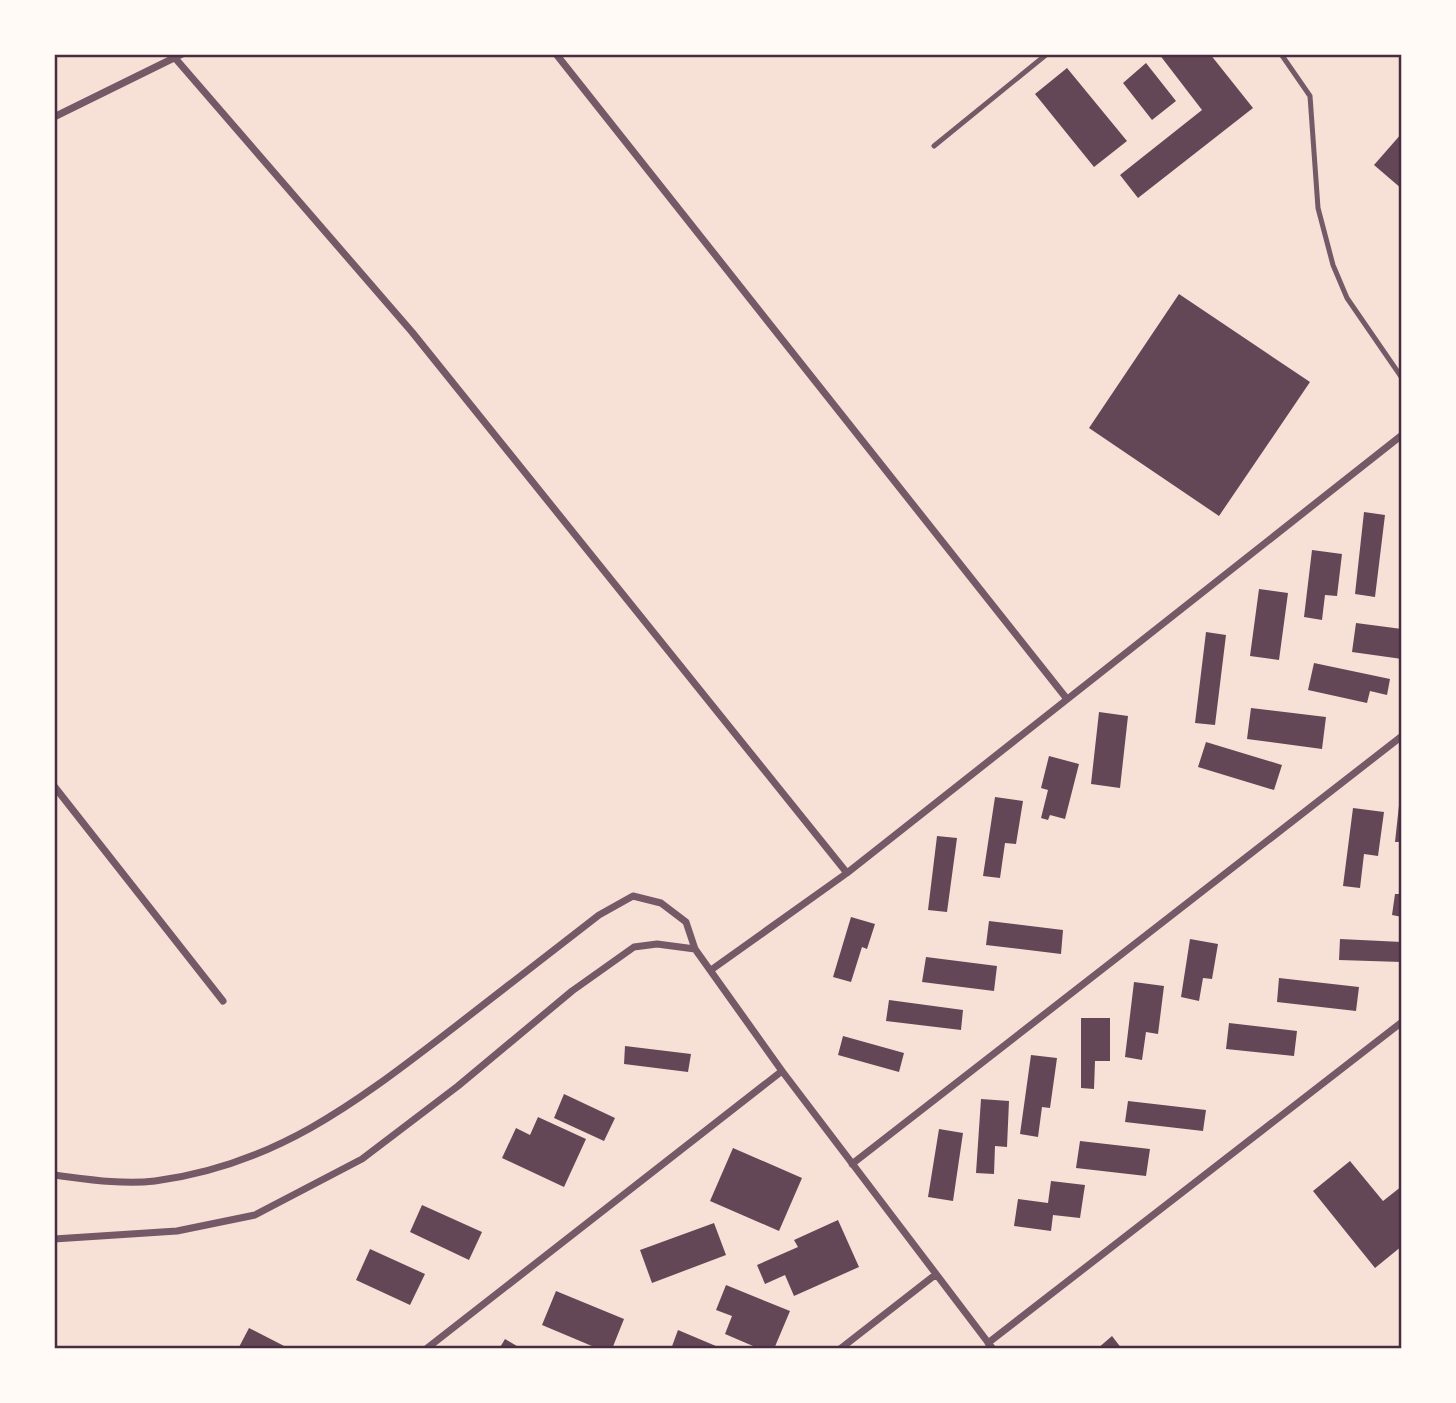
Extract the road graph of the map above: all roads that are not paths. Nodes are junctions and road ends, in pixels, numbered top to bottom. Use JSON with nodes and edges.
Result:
{"nodes":[{"id":1,"x":556,"y":54,"type":"edge"},
{"id":2,"x":1047,"y":54,"type":"edge"},
{"id":3,"x":1281,"y":54,"type":"edge"},
{"id":4,"x":179,"y":56,"type":"edge"},
{"id":5,"x":54,"y":117,"type":"edge"},
{"id":6,"x":934,"y":146,"type":"dead end"},
{"id":7,"x":1402,"y":378,"type":"edge"},
{"id":8,"x":1402,"y":435,"type":"edge"},
{"id":9,"x":1067,"y":699,"type":"junction"},
{"id":10,"x":1402,"y":736,"type":"edge"},
{"id":11,"x":54,"y":786,"type":"edge"},
{"id":12,"x":847,"y":873,"type":"junction"},
{"id":13,"x":695,"y":949,"type":"junction"},
{"id":14,"x":712,"y":970,"type":"junction"},
{"id":15,"x":223,"y":1001,"type":"dead end"},
{"id":16,"x":1402,"y":1022,"type":"edge"},
{"id":17,"x":782,"y":1071,"type":"junction"},
{"id":18,"x":852,"y":1164,"type":"junction"},
{"id":19,"x":54,"y":1175,"type":"edge"},
{"id":20,"x":54,"y":1239,"type":"edge"},
{"id":21,"x":935,"y":1275,"type":"junction"},
{"id":22,"x":991,"y":1346,"type":"edge"},
{"id":23,"x":426,"y":1349,"type":"edge"},
{"id":24,"x":841,"y":1349,"type":"edge"}],
"edges":[{"from":1,"to":9,"type":"street"},
{"from":2,"to":6,"type":"lane"},
{"from":3,"to":7,"type":"lane"},
{"from":4,"to":5,"type":"street"},
{"from":4,"to":12,"type":"street"},
{"from":8,"to":9,"type":"street"},
{"from":9,"to":12,"type":"street"},
{"from":10,"to":18,"type":"street"},
{"from":11,"to":15,"type":"street"},
{"from":12,"to":14,"type":"street"},
{"from":13,"to":14,"type":"street"},
{"from":13,"to":19,"type":"street"},
{"from":13,"to":20,"type":"street"},
{"from":14,"to":17,"type":"street"},
{"from":16,"to":22,"type":"street"},
{"from":17,"to":18,"type":"street"},
{"from":17,"to":23,"type":"street"},
{"from":18,"to":21,"type":"street"},
{"from":21,"to":22,"type":"street"},
{"from":21,"to":24,"type":"street"}]}
